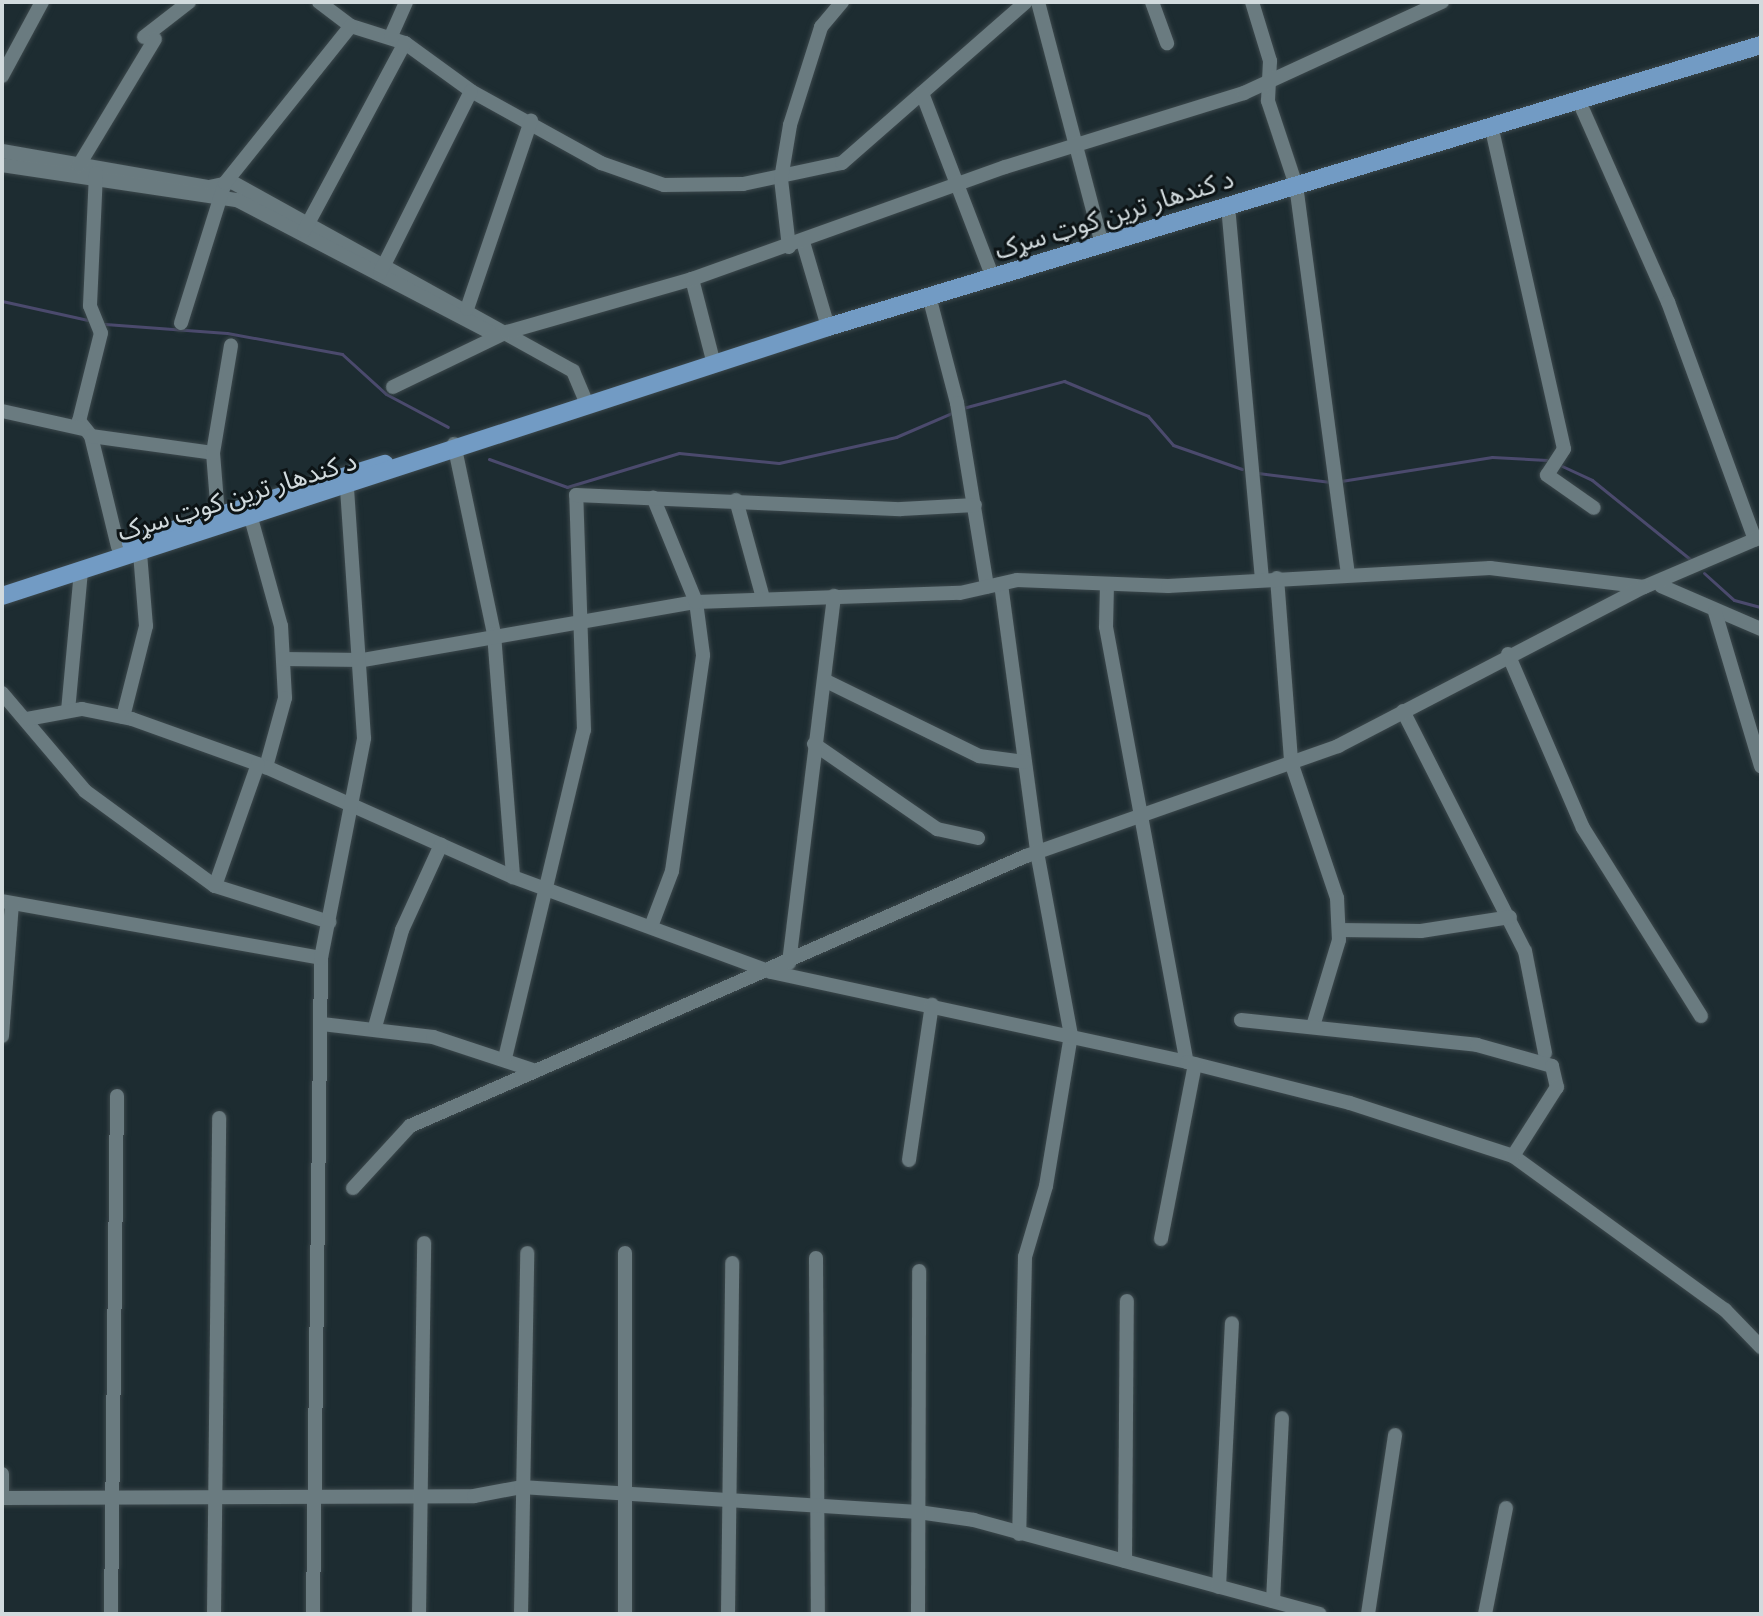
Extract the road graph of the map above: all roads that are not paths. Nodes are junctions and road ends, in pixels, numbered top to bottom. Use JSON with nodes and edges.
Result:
{"nodes":[{"id":1,"x":42,"y":2,"type":"edge"},
{"id":2,"x":189,"y":2,"type":"edge"},
{"id":3,"x":319,"y":2,"type":"edge"},
{"id":4,"x":406,"y":2,"type":"edge"},
{"id":5,"x":842,"y":2,"type":"edge"},
{"id":6,"x":1026,"y":2,"type":"edge"},
{"id":7,"x":1038,"y":2,"type":"edge"},
{"id":8,"x":1152,"y":2,"type":"edge"},
{"id":9,"x":1252,"y":2,"type":"edge"},
{"id":10,"x":1442,"y":2,"type":"edge"},
{"id":11,"x":351,"y":26,"type":"junction"},
{"id":12,"x":398,"y":39,"type":"junction"},
{"id":13,"x":1167,"y":43,"type":"dead end"},
{"id":14,"x":1761,"y":45,"type":"edge"},
{"id":15,"x":2,"y":76,"type":"edge"},
{"id":16,"x":1268,"y":84,"type":"junction"},
{"id":17,"x":471,"y":91,"type":"junction"},
{"id":18,"x":922,"y":93,"type":"junction"},
{"id":19,"x":1578,"y":99,"type":"junction"},
{"id":20,"x":531,"y":121,"type":"junction"},
{"id":21,"x":1491,"y":125,"type":"junction"},
{"id":22,"x":1071,"y":147,"type":"junction"},
{"id":23,"x":2,"y":151,"type":"edge"},
{"id":24,"x":2,"y":165,"type":"edge"},
{"id":25,"x":90,"y":171,"type":"junction"},
{"id":26,"x":781,"y":179,"type":"junction"},
{"id":27,"x":957,"y":185,"type":"junction"},
{"id":28,"x":1296,"y":185,"type":"junction"},
{"id":29,"x":223,"y":191,"type":"junction"},
{"id":30,"x":1228,"y":206,"type":"junction"},
{"id":31,"x":304,"y":229,"type":"junction"},
{"id":32,"x":796,"y":245,"type":"junction"},
{"id":33,"x":1102,"y":245,"type":"junction"},
{"id":34,"x":382,"y":270,"type":"junction"},
{"id":35,"x":993,"y":278,"type":"junction"},
{"id":36,"x":692,"y":279,"type":"junction"},
{"id":37,"x":929,"y":296,"type":"junction"},
{"id":38,"x":467,"y":309,"type":"junction"},
{"id":39,"x":181,"y":323,"type":"dead end"},
{"id":40,"x":828,"y":327,"type":"junction"},
{"id":41,"x":502,"y":334,"type":"junction"},
{"id":42,"x":231,"y":346,"type":"dead end"},
{"id":43,"x":714,"y":364,"type":"junction"},
{"id":44,"x":393,"y":387,"type":"dead end"},
{"id":45,"x":588,"y":406,"type":"junction"},
{"id":46,"x":2,"y":411,"type":"edge"},
{"id":47,"x":87,"y":432,"type":"junction"},
{"id":48,"x":455,"y":448,"type":"junction"},
{"id":49,"x":213,"y":453,"type":"junction"},
{"id":50,"x":347,"y":489,"type":"junction"},
{"id":51,"x":653,"y":497,"type":"junction"},
{"id":52,"x":736,"y":500,"type":"junction"},
{"id":53,"x":975,"y":505,"type":"junction"},
{"id":54,"x":1594,"y":508,"type":"dead end"},
{"id":55,"x":218,"y":515,"type":"junction"},
{"id":56,"x":251,"y":518,"type":"junction"},
{"id":57,"x":1758,"y":538,"type":"edge"},
{"id":58,"x":118,"y":547,"type":"junction"},
{"id":59,"x":140,"y":553,"type":"junction"},
{"id":60,"x":81,"y":571,"type":"junction"},
{"id":61,"x":1348,"y":574,"type":"junction"},
{"id":62,"x":1269,"y":578,"type":"junction"},
{"id":63,"x":2,"y":583,"type":"edge"},
{"id":64,"x":1107,"y":584,"type":"junction"},
{"id":65,"x":994,"y":585,"type":"junction"},
{"id":66,"x":1661,"y":586,"type":"junction"},
{"id":67,"x":1644,"y":587,"type":"junction"},
{"id":68,"x":2,"y":596,"type":"edge"},
{"id":69,"x":834,"y":596,"type":"junction"},
{"id":70,"x":763,"y":598,"type":"junction"},
{"id":71,"x":696,"y":602,"type":"junction"},
{"id":72,"x":1715,"y":612,"type":"junction"},
{"id":73,"x":577,"y":621,"type":"junction"},
{"id":74,"x":1761,"y":629,"type":"edge"},
{"id":75,"x":494,"y":634,"type":"junction"},
{"id":76,"x":1508,"y":654,"type":"junction"},
{"id":77,"x":283,"y":659,"type":"junction"},
{"id":78,"x":363,"y":660,"type":"junction"},
{"id":79,"x":824,"y":680,"type":"junction"},
{"id":80,"x":2,"y":693,"type":"edge"},
{"id":81,"x":68,"y":711,"type":"junction"},
{"id":82,"x":1403,"y":711,"type":"junction"},
{"id":83,"x":123,"y":717,"type":"junction"},
{"id":84,"x":27,"y":719,"type":"junction"},
{"id":85,"x":814,"y":744,"type":"junction"},
{"id":86,"x":1025,"y":762,"type":"junction"},
{"id":87,"x":1291,"y":762,"type":"junction"},
{"id":88,"x":262,"y":766,"type":"junction"},
{"id":89,"x":1761,"y":766,"type":"edge"},
{"id":90,"x":353,"y":806,"type":"junction"},
{"id":91,"x":1142,"y":815,"type":"junction"},
{"id":92,"x":978,"y":838,"type":"dead end"},
{"id":93,"x":441,"y":845,"type":"junction"},
{"id":94,"x":1037,"y":852,"type":"junction"},
{"id":95,"x":513,"y":877,"type":"junction"},
{"id":96,"x":545,"y":884,"type":"junction"},
{"id":97,"x":215,"y":886,"type":"junction"},
{"id":98,"x":7,"y":902,"type":"edge"},
{"id":99,"x":1510,"y":917,"type":"junction"},
{"id":100,"x":329,"y":922,"type":"junction"},
{"id":101,"x":652,"y":924,"type":"junction"},
{"id":102,"x":1339,"y":930,"type":"junction"},
{"id":103,"x":321,"y":958,"type":"junction"},
{"id":104,"x":789,"y":963,"type":"junction"},
{"id":105,"x":771,"y":972,"type":"junction"},
{"id":106,"x":932,"y":1005,"type":"junction"},
{"id":107,"x":1701,"y":1016,"type":"dead end"},
{"id":108,"x":1241,"y":1020,"type":"dead end"},
{"id":109,"x":322,"y":1024,"type":"junction"},
{"id":110,"x":1313,"y":1026,"type":"junction"},
{"id":111,"x":375,"y":1027,"type":"junction"},
{"id":112,"x":1071,"y":1035,"type":"junction"},
{"id":113,"x":2,"y":1036,"type":"edge"},
{"id":114,"x":1545,"y":1053,"type":"dead end"},
{"id":115,"x":505,"y":1058,"type":"junction"},
{"id":116,"x":1191,"y":1063,"type":"junction"},
{"id":117,"x":536,"y":1071,"type":"junction"},
{"id":118,"x":117,"y":1096,"type":"dead end"},
{"id":119,"x":219,"y":1118,"type":"dead end"},
{"id":120,"x":1513,"y":1156,"type":"junction"},
{"id":121,"x":909,"y":1160,"type":"dead end"},
{"id":122,"x":353,"y":1188,"type":"dead end"},
{"id":123,"x":1161,"y":1239,"type":"dead end"},
{"id":124,"x":424,"y":1243,"type":"dead end"},
{"id":125,"x":527,"y":1253,"type":"dead end"},
{"id":126,"x":625,"y":1253,"type":"dead end"},
{"id":127,"x":816,"y":1258,"type":"dead end"},
{"id":128,"x":732,"y":1263,"type":"dead end"},
{"id":129,"x":919,"y":1271,"type":"dead end"},
{"id":130,"x":1127,"y":1301,"type":"dead end"},
{"id":131,"x":1232,"y":1323,"type":"dead end"},
{"id":132,"x":1761,"y":1347,"type":"edge"},
{"id":133,"x":1282,"y":1418,"type":"dead end"},
{"id":134,"x":1395,"y":1435,"type":"dead end"},
{"id":135,"x":2,"y":1474,"type":"edge"},
{"id":136,"x":521,"y":1487,"type":"junction"},
{"id":137,"x":624,"y":1494,"type":"junction"},
{"id":138,"x":215,"y":1496,"type":"junction"},
{"id":139,"x":108,"y":1497,"type":"junction"},
{"id":140,"x":419,"y":1497,"type":"junction"},
{"id":141,"x":2,"y":1498,"type":"edge"},
{"id":142,"x":313,"y":1498,"type":"junction"},
{"id":143,"x":729,"y":1501,"type":"junction"},
{"id":144,"x":817,"y":1506,"type":"junction"},
{"id":145,"x":1506,"y":1508,"type":"dead end"},
{"id":146,"x":918,"y":1512,"type":"junction"},
{"id":147,"x":1019,"y":1534,"type":"junction"},
{"id":148,"x":1125,"y":1561,"type":"junction"},
{"id":149,"x":1219,"y":1587,"type":"junction"},
{"id":150,"x":1268,"y":1600,"type":"junction"},
{"id":151,"x":111,"y":1614,"type":"edge"},
{"id":152,"x":214,"y":1614,"type":"edge"},
{"id":153,"x":313,"y":1614,"type":"edge"},
{"id":154,"x":419,"y":1614,"type":"edge"},
{"id":155,"x":521,"y":1614,"type":"edge"},
{"id":156,"x":625,"y":1614,"type":"edge"},
{"id":157,"x":728,"y":1614,"type":"edge"},
{"id":158,"x":818,"y":1614,"type":"edge"},
{"id":159,"x":918,"y":1614,"type":"edge"},
{"id":160,"x":1261,"y":1614,"type":"edge"},
{"id":161,"x":1319,"y":1614,"type":"edge"},
{"id":162,"x":1368,"y":1614,"type":"edge"},
{"id":163,"x":1485,"y":1614,"type":"edge"}],
"edges":[{"from":1,"to":15,"type":"street"},
{"from":2,"to":25,"type":"street"},
{"from":3,"to":11,"type":"street"},
{"from":4,"to":12,"type":"street"},
{"from":5,"to":26,"type":"street"},
{"from":6,"to":18,"type":"street"},
{"from":7,"to":22,"type":"street"},
{"from":8,"to":13,"type":"street"},
{"from":9,"to":16,"type":"street"},
{"from":10,"to":16,"type":"street"},
{"from":11,"to":12,"type":"street"},
{"from":11,"to":29,"type":"street"},
{"from":12,"to":17,"type":"street"},
{"from":12,"to":31,"type":"street"},
{"from":14,"to":19,"type":"main road","name":"د کندهار ترين کوټ سړک"},
{"from":16,"to":22,"type":"street"},
{"from":16,"to":28,"type":"street"},
{"from":17,"to":20,"type":"street"},
{"from":17,"to":34,"type":"street"},
{"from":18,"to":26,"type":"street"},
{"from":18,"to":27,"type":"street"},
{"from":19,"to":21,"type":"main road","name":"د کندهار ترين کوټ سړک"},
{"from":19,"to":57,"type":"street"},
{"from":20,"to":26,"type":"street"},
{"from":20,"to":38,"type":"street"},
{"from":21,"to":28,"type":"main road","name":"د کندهار ترين کوټ سړک"},
{"from":21,"to":54,"type":"street"},
{"from":22,"to":27,"type":"street"},
{"from":22,"to":33,"type":"street"},
{"from":23,"to":25,"type":"street"},
{"from":24,"to":25,"type":"street"},
{"from":25,"to":29,"type":"street"},
{"from":25,"to":47,"type":"street"},
{"from":26,"to":32,"type":"street"},
{"from":27,"to":32,"type":"street"},
{"from":27,"to":35,"type":"street"},
{"from":28,"to":30,"type":"main road","name":"د کندهار ترين کوټ سړک"},
{"from":28,"to":61,"type":"street"},
{"from":29,"to":31,"type":"street"},
{"from":29,"to":39,"type":"street"},
{"from":30,"to":33,"type":"main road","name":"د کندهار ترين کوټ سړک"},
{"from":30,"to":62,"type":"street"},
{"from":31,"to":34,"type":"street"},
{"from":32,"to":36,"type":"street"},
{"from":32,"to":40,"type":"street"},
{"from":33,"to":35,"type":"main road","name":"د کندهار ترين کوټ سړک"},
{"from":34,"to":38,"type":"street"},
{"from":34,"to":41,"type":"street"},
{"from":35,"to":37,"type":"main road","name":"د کندهار ترين کوټ سړک"},
{"from":36,"to":41,"type":"street"},
{"from":36,"to":43,"type":"street"},
{"from":37,"to":40,"type":"main road","name":"د کندهار ترين کوټ سړک"},
{"from":37,"to":53,"type":"street"},
{"from":38,"to":41,"type":"street"},
{"from":40,"to":43,"type":"main road","name":"د کندهار ترين کوټ سړک"},
{"from":41,"to":44,"type":"street"},
{"from":41,"to":45,"type":"street"},
{"from":42,"to":49,"type":"street"},
{"from":43,"to":45,"type":"main road","name":"د کندهار ترين کوټ سړک"},
{"from":45,"to":48,"type":"main road","name":"د کندهار ترين کوټ سړک"},
{"from":46,"to":47,"type":"street"},
{"from":47,"to":49,"type":"street"},
{"from":47,"to":58,"type":"street"},
{"from":48,"to":50,"type":"main road","name":"د کندهار ترين کوټ سړک"},
{"from":48,"to":55,"type":"main road","name":"د کندهار ترين کوټ سړک"},
{"from":48,"to":75,"type":"street"},
{"from":49,"to":55,"type":"street"},
{"from":50,"to":56,"type":"main road","name":"د کندهار ترين کوټ سړک"},
{"from":50,"to":78,"type":"street"},
{"from":51,"to":52,"type":"street"},
{"from":51,"to":71,"type":"street"},
{"from":51,"to":73,"type":"street"},
{"from":52,"to":53,"type":"street"},
{"from":52,"to":70,"type":"street"},
{"from":53,"to":65,"type":"street"},
{"from":55,"to":58,"type":"main road","name":"د کندهار ترين کوټ سړک"},
{"from":56,"to":59,"type":"main road","name":"د کندهار ترين کوټ سړک"},
{"from":56,"to":77,"type":"street"},
{"from":57,"to":66,"type":"street"},
{"from":58,"to":63,"type":"main road","name":"د کندهار ترين کوټ سړک"},
{"from":59,"to":60,"type":"main road","name":"د کندهار ترين کوټ سړک"},
{"from":59,"to":83,"type":"street"},
{"from":60,"to":68,"type":"main road","name":"د کندهار ترين کوټ سړک"},
{"from":60,"to":81,"type":"street"},
{"from":61,"to":62,"type":"street"},
{"from":61,"to":67,"type":"street"},
{"from":62,"to":64,"type":"street"},
{"from":62,"to":87,"type":"street"},
{"from":64,"to":65,"type":"street"},
{"from":64,"to":91,"type":"street"},
{"from":65,"to":69,"type":"street"},
{"from":65,"to":86,"type":"street"},
{"from":66,"to":67,"type":"street"},
{"from":66,"to":72,"type":"street"},
{"from":67,"to":76,"type":"street"},
{"from":69,"to":70,"type":"street"},
{"from":69,"to":79,"type":"street"},
{"from":70,"to":71,"type":"street"},
{"from":71,"to":73,"type":"street"},
{"from":71,"to":101,"type":"street"},
{"from":72,"to":74,"type":"street"},
{"from":72,"to":89,"type":"street"},
{"from":73,"to":75,"type":"street"},
{"from":73,"to":96,"type":"street"},
{"from":75,"to":78,"type":"street"},
{"from":75,"to":95,"type":"street"},
{"from":76,"to":82,"type":"street"},
{"from":76,"to":107,"type":"street"},
{"from":77,"to":78,"type":"street"},
{"from":77,"to":88,"type":"street"},
{"from":78,"to":90,"type":"street"},
{"from":79,"to":85,"type":"street"},
{"from":79,"to":86,"type":"street"},
{"from":80,"to":84,"type":"street"},
{"from":81,"to":83,"type":"street"},
{"from":81,"to":84,"type":"street"},
{"from":82,"to":87,"type":"street"},
{"from":82,"to":99,"type":"street"},
{"from":83,"to":88,"type":"street"},
{"from":84,"to":97,"type":"street"},
{"from":85,"to":92,"type":"street"},
{"from":85,"to":104,"type":"street"},
{"from":86,"to":94,"type":"street"},
{"from":87,"to":91,"type":"street"},
{"from":87,"to":102,"type":"street"},
{"from":88,"to":90,"type":"street"},
{"from":88,"to":97,"type":"street"},
{"from":90,"to":93,"type":"street"},
{"from":90,"to":100,"type":"street"},
{"from":91,"to":94,"type":"street"},
{"from":91,"to":116,"type":"street"},
{"from":93,"to":95,"type":"street"},
{"from":93,"to":111,"type":"street"},
{"from":94,"to":104,"type":"street"},
{"from":94,"to":112,"type":"street"},
{"from":95,"to":96,"type":"street"},
{"from":96,"to":101,"type":"street"},
{"from":96,"to":115,"type":"street"},
{"from":97,"to":100,"type":"street"},
{"from":98,"to":103,"type":"street"},
{"from":98,"to":113,"type":"street"},
{"from":99,"to":102,"type":"street"},
{"from":99,"to":114,"type":"street"},
{"from":100,"to":103,"type":"street"},
{"from":101,"to":105,"type":"street"},
{"from":102,"to":110,"type":"street"},
{"from":103,"to":109,"type":"street"},
{"from":104,"to":105,"type":"street"},
{"from":105,"to":106,"type":"street"},
{"from":105,"to":117,"type":"street"},
{"from":106,"to":112,"type":"street"},
{"from":106,"to":121,"type":"street"},
{"from":108,"to":110,"type":"street"},
{"from":109,"to":111,"type":"street"},
{"from":109,"to":142,"type":"street"},
{"from":110,"to":120,"type":"street"},
{"from":111,"to":115,"type":"street"},
{"from":112,"to":116,"type":"street"},
{"from":112,"to":147,"type":"street"},
{"from":115,"to":117,"type":"street"},
{"from":116,"to":120,"type":"street"},
{"from":116,"to":123,"type":"street"},
{"from":117,"to":122,"type":"street"},
{"from":118,"to":139,"type":"street"},
{"from":119,"to":138,"type":"street"},
{"from":120,"to":132,"type":"street"},
{"from":124,"to":140,"type":"street"},
{"from":125,"to":136,"type":"street"},
{"from":126,"to":137,"type":"street"},
{"from":127,"to":144,"type":"street"},
{"from":128,"to":143,"type":"street"},
{"from":129,"to":146,"type":"street"},
{"from":130,"to":148,"type":"street"},
{"from":131,"to":149,"type":"street"},
{"from":133,"to":150,"type":"street"},
{"from":134,"to":162,"type":"street"},
{"from":135,"to":141,"type":"street"},
{"from":136,"to":137,"type":"street"},
{"from":136,"to":140,"type":"street"},
{"from":136,"to":155,"type":"street"},
{"from":137,"to":143,"type":"street"},
{"from":137,"to":156,"type":"street"},
{"from":138,"to":139,"type":"street"},
{"from":138,"to":142,"type":"street"},
{"from":138,"to":152,"type":"street"},
{"from":139,"to":141,"type":"street"},
{"from":139,"to":151,"type":"street"},
{"from":140,"to":142,"type":"street"},
{"from":140,"to":154,"type":"street"},
{"from":142,"to":153,"type":"street"},
{"from":143,"to":144,"type":"street"},
{"from":143,"to":157,"type":"street"},
{"from":144,"to":146,"type":"street"},
{"from":144,"to":158,"type":"street"},
{"from":145,"to":163,"type":"street"},
{"from":146,"to":147,"type":"street"},
{"from":146,"to":159,"type":"street"},
{"from":147,"to":148,"type":"street"},
{"from":148,"to":149,"type":"street"},
{"from":149,"to":150,"type":"street"},
{"from":150,"to":160,"type":"street"},
{"from":150,"to":161,"type":"street"}]}
